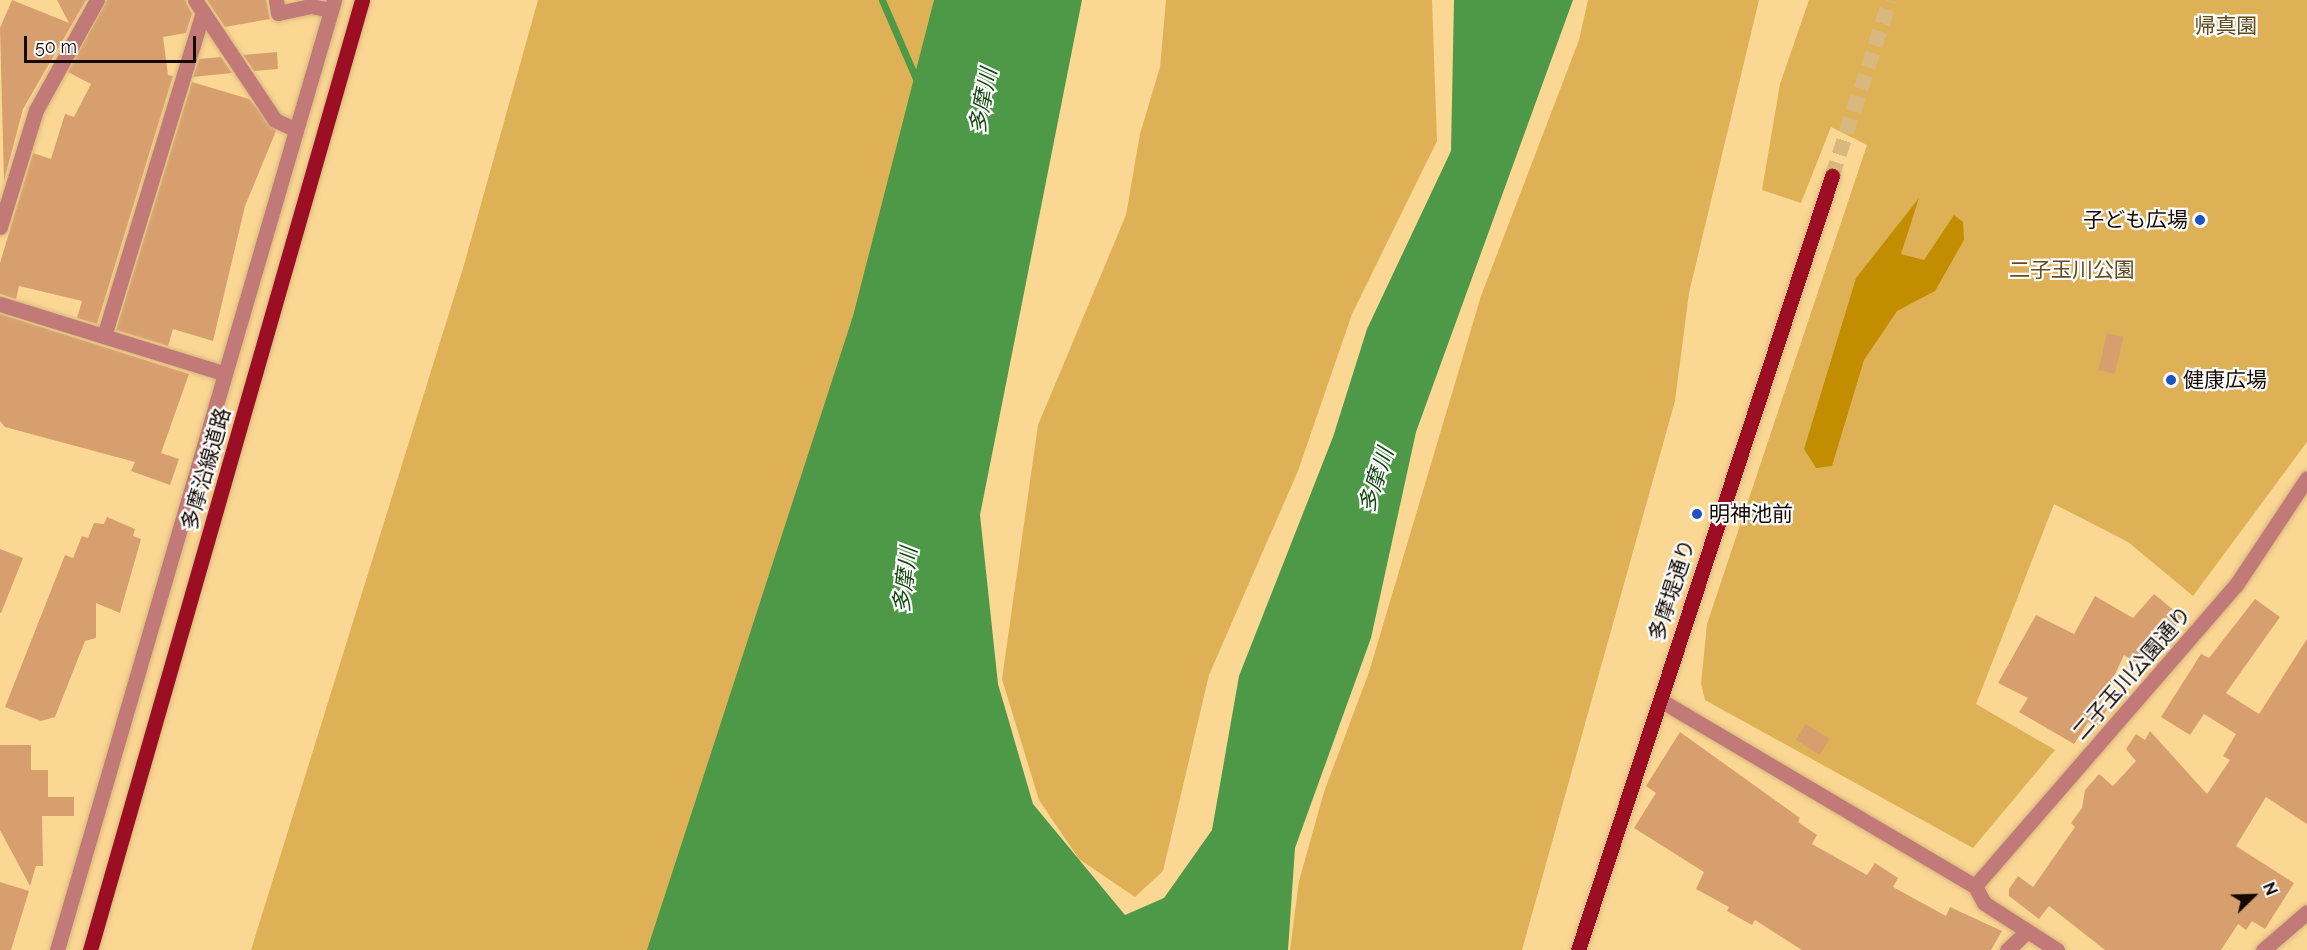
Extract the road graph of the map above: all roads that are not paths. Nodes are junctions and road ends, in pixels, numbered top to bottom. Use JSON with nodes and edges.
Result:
{"nodes":[{"id":1,"x":97,"y":0,"type":"edge"},
{"id":2,"x":276,"y":0,"type":"edge"},
{"id":3,"x":362,"y":0,"type":"edge"},
{"id":4,"x":333,"y":5,"type":"edge"},
{"id":5,"x":199,"y":6,"type":"edge"},
{"id":6,"x":296,"y":130,"type":"junction"},
{"id":7,"x":1832,"y":176,"type":"tunnel mouth"},
{"id":8,"x":0,"y":226,"type":"edge"},
{"id":9,"x":0,"y":304,"type":"edge"},
{"id":10,"x":104,"y":336,"type":"junction"},
{"id":11,"x":223,"y":373,"type":"junction"},
{"id":12,"x":2307,"y":478,"type":"edge"},
{"id":13,"x":1660,"y":700,"type":"junction"},
{"id":14,"x":1975,"y":886,"type":"junction"},
{"id":15,"x":2307,"y":912,"type":"edge"},
{"id":16,"x":2026,"y":932,"type":"junction"},
{"id":17,"x":57,"y":950,"type":"edge"},
{"id":18,"x":90,"y":950,"type":"edge"},
{"id":19,"x":1578,"y":950,"type":"edge"},
{"id":20,"x":2007,"y":950,"type":"edge"},
{"id":21,"x":2057,"y":950,"type":"edge"},
{"id":22,"x":2263,"y":950,"type":"edge"}],
"edges":[{"from":1,"to":8,"type":"street"},
{"from":2,"to":4,"type":"street"},
{"from":3,"to":18,"type":"main road","name":"多摩沿線道路"},
{"from":4,"to":6,"type":"street"},
{"from":5,"to":6,"type":"street"},
{"from":5,"to":10,"type":"street"},
{"from":6,"to":11,"type":"street"},
{"from":7,"to":13,"type":"main road","name":"多摩堤通り"},
{"from":9,"to":10,"type":"street"},
{"from":10,"to":11,"type":"street"},
{"from":11,"to":17,"type":"street"},
{"from":12,"to":14,"type":"street","name":"二子玉川公園通り"},
{"from":13,"to":14,"type":"street"},
{"from":13,"to":19,"type":"main road","name":"多摩堤通り"},
{"from":14,"to":16,"type":"street"},
{"from":15,"to":22,"type":"street"},
{"from":16,"to":20,"type":"street"},
{"from":16,"to":21,"type":"street"}]}
